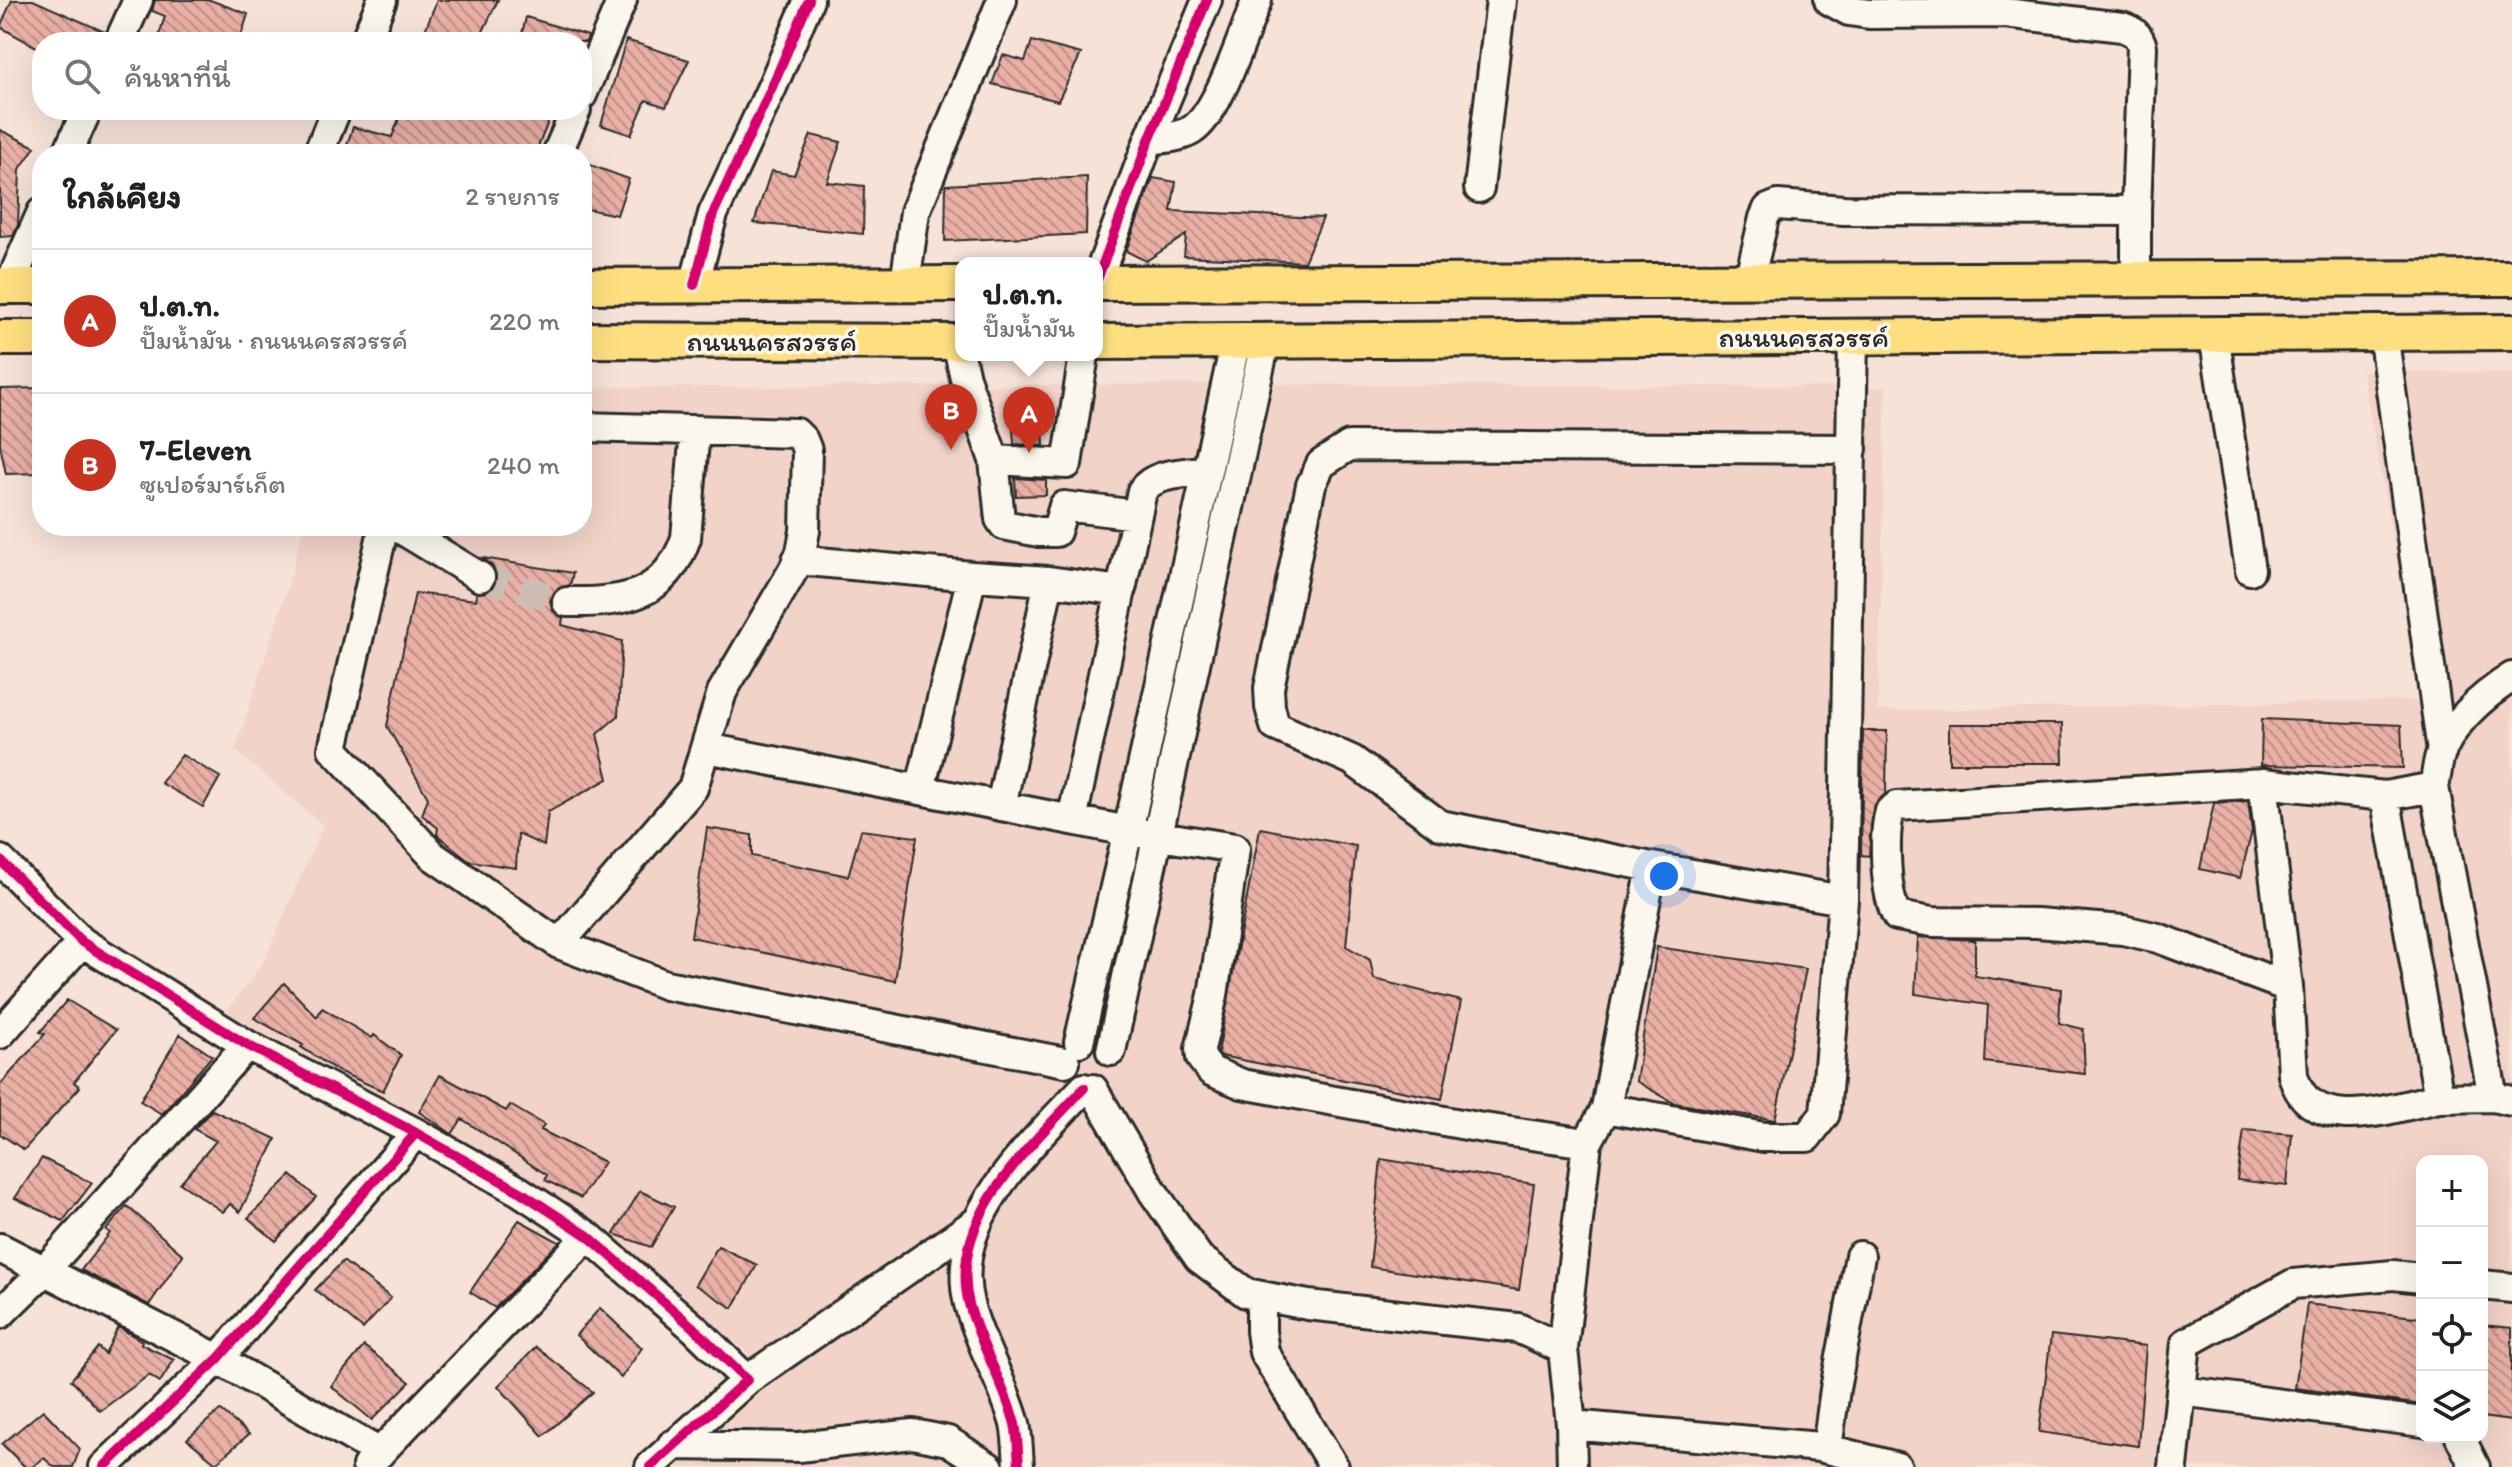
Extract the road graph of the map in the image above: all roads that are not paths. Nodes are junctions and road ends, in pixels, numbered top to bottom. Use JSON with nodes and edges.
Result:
{"nodes":[{"id":1,"x":138,"y":0,"type":"edge"},
{"id":2,"x":382,"y":0,"type":"edge"},
{"id":3,"x":622,"y":0,"type":"edge"},
{"id":4,"x":809,"y":0,"type":"edge"},
{"id":5,"x":1002,"y":0,"type":"edge"},
{"id":6,"x":1207,"y":0,"type":"edge"},
{"id":7,"x":1257,"y":0,"type":"edge"},
{"id":8,"x":1501,"y":0,"type":"edge"},
{"id":9,"x":1829,"y":0,"type":"edge"},
{"id":10,"x":124,"y":32,"type":"edge"},
{"id":11,"x":369,"y":32,"type":"edge"},
{"id":12,"x":592,"y":71,"type":"edge"},
{"id":13,"x":82,"y":120,"type":"edge"},
{"id":14,"x":332,"y":120,"type":"edge"},
{"id":15,"x":572,"y":120,"type":"edge"},
{"id":16,"x":1149,"y":140,"type":"junction"},
{"id":17,"x":72,"y":144,"type":"edge"},
{"id":18,"x":322,"y":144,"type":"edge"},
{"id":19,"x":561,"y":144,"type":"edge"},
{"id":20,"x":1479,"y":188,"type":"dead end"},
{"id":21,"x":2136,"y":211,"type":"junction"},
{"id":22,"x":32,"y":242,"type":"edge"},
{"id":23,"x":1103,"y":266,"type":"edge"},
{"id":24,"x":2512,"y":278,"type":"edge"},
{"id":25,"x":2136,"y":279,"type":"junction"},
{"id":26,"x":1749,"y":281,"type":"junction"},
{"id":27,"x":1103,"y":282,"type":"edge"},
{"id":28,"x":905,"y":284,"type":"junction"},
{"id":29,"x":955,"y":284,"type":"edge"},
{"id":30,"x":694,"y":285,"type":"junction"},
{"id":31,"x":17,"y":286,"type":"edge"},
{"id":32,"x":592,"y":286,"type":"edge"},
{"id":33,"x":2512,"y":332,"type":"edge"},
{"id":34,"x":2383,"y":333,"type":"junction"},
{"id":35,"x":2214,"y":335,"type":"junction"},
{"id":36,"x":1853,"y":337,"type":"junction"},
{"id":37,"x":0,"y":338,"type":"edge"},
{"id":38,"x":32,"y":338,"type":"edge"},
{"id":39,"x":592,"y":340,"type":"edge"},
{"id":40,"x":1250,"y":341,"type":"junction"},
{"id":41,"x":955,"y":342,"type":"edge"},
{"id":42,"x":1103,"y":342,"type":"edge"},
{"id":43,"x":963,"y":361,"type":"edge"},
{"id":44,"x":1083,"y":361,"type":"edge"},
{"id":45,"x":592,"y":427,"type":"edge"},
{"id":46,"x":695,"y":430,"type":"junction"},
{"id":47,"x":1852,"y":449,"type":"junction"},
{"id":48,"x":994,"y":460,"type":"junction"},
{"id":49,"x":1067,"y":464,"type":"junction"},
{"id":50,"x":1207,"y":470,"type":"junction"},
{"id":51,"x":1064,"y":506,"type":"junction"},
{"id":52,"x":1137,"y":515,"type":"junction"},
{"id":53,"x":382,"y":536,"type":"edge"},
{"id":54,"x":412,"y":536,"type":"edge"},
{"id":55,"x":797,"y":560,"type":"junction"},
{"id":56,"x":2250,"y":570,"type":"dead end"},
{"id":57,"x":972,"y":576,"type":"junction"},
{"id":58,"x":480,"y":577,"type":"tunnel mouth"},
{"id":59,"x":1049,"y":581,"type":"junction"},
{"id":60,"x":1121,"y":591,"type":"junction"},
{"id":61,"x":567,"y":602,"type":"tunnel mouth"},
{"id":62,"x":2512,"y":677,"type":"edge"},
{"id":63,"x":707,"y":748,"type":"junction"},
{"id":64,"x":2442,"y":751,"type":"junction"},
{"id":65,"x":2263,"y":783,"type":"junction"},
{"id":66,"x":2434,"y":787,"type":"junction"},
{"id":67,"x":920,"y":790,"type":"junction"},
{"id":68,"x":2385,"y":796,"type":"junction"},
{"id":69,"x":1001,"y":806,"type":"junction"},
{"id":70,"x":1072,"y":820,"type":"junction"},
{"id":71,"x":1128,"y":831,"type":"junction"},
{"id":72,"x":1157,"y":837,"type":"junction"},
{"id":73,"x":0,"y":860,"type":"edge"},
{"id":74,"x":1652,"y":867,"type":"junction"},
{"id":75,"x":1843,"y":900,"type":"junction"},
{"id":76,"x":82,"y":942,"type":"junction"},
{"id":77,"x":559,"y":944,"type":"junction"},
{"id":78,"x":2288,"y":987,"type":"junction"},
{"id":79,"x":0,"y":1034,"type":"edge"},
{"id":80,"x":247,"y":1045,"type":"junction"},
{"id":81,"x":1111,"y":1051,"type":"junction"},
{"id":82,"x":1072,"y":1052,"type":"junction"},
{"id":83,"x":1088,"y":1088,"type":"junction"},
{"id":84,"x":2439,"y":1098,"type":"junction"},
{"id":85,"x":2502,"y":1099,"type":"edge"},
{"id":86,"x":1606,"y":1108,"type":"junction"},
{"id":87,"x":416,"y":1133,"type":"junction"},
{"id":88,"x":1587,"y":1143,"type":"junction"},
{"id":89,"x":975,"y":1223,"type":"junction"},
{"id":90,"x":588,"y":1236,"type":"junction"},
{"id":91,"x":0,"y":1248,"type":"edge"},
{"id":92,"x":1860,"y":1256,"type":"dead end"},
{"id":93,"x":44,"y":1271,"type":"junction"},
{"id":94,"x":2416,"y":1277,"type":"edge"},
{"id":95,"x":2488,"y":1286,"type":"edge"},
{"id":96,"x":2512,"y":1288,"type":"edge"},
{"id":97,"x":1261,"y":1296,"type":"junction"},
{"id":98,"x":0,"y":1314,"type":"edge"},
{"id":99,"x":1563,"y":1349,"type":"junction"},
{"id":100,"x":218,"y":1359,"type":"junction"},
{"id":101,"x":747,"y":1380,"type":"junction"},
{"id":102,"x":2181,"y":1391,"type":"junction"},
{"id":103,"x":2416,"y":1421,"type":"edge"},
{"id":104,"x":1571,"y":1425,"type":"junction"},
{"id":105,"x":2463,"y":1443,"type":"edge"},
{"id":106,"x":672,"y":1445,"type":"junction"},
{"id":107,"x":1827,"y":1449,"type":"junction"},
{"id":108,"x":372,"y":1460,"type":"edge"},
{"id":109,"x":104,"y":1467,"type":"edge"},
{"id":110,"x":650,"y":1467,"type":"edge"},
{"id":111,"x":989,"y":1467,"type":"edge"},
{"id":112,"x":1019,"y":1467,"type":"edge"},
{"id":113,"x":1334,"y":1467,"type":"edge"},
{"id":114,"x":1572,"y":1467,"type":"edge"},
{"id":115,"x":1897,"y":1467,"type":"edge"},
{"id":116,"x":2173,"y":1467,"type":"edge"},
{"id":117,"x":2475,"y":1467,"type":"edge"}],
"edges":[{"from":1,"to":10,"type":"street"},
{"from":2,"to":11,"type":"street"},
{"from":3,"to":12,"type":"street"},
{"from":4,"to":30,"type":"street"},
{"from":5,"to":28,"type":"street"},
{"from":6,"to":16,"type":"street"},
{"from":7,"to":16,"type":"street"},
{"from":8,"to":20,"type":"street"},
{"from":9,"to":21,"type":"street"},
{"from":13,"to":17,"type":"street"},
{"from":14,"to":18,"type":"street"},
{"from":15,"to":19,"type":"street"},
{"from":16,"to":23,"type":"street"},
{"from":21,"to":25,"type":"street"},
{"from":21,"to":26,"type":"street"},
{"from":22,"to":31,"type":"street"},
{"from":24,"to":25,"type":"main road","name":"ถนนนครสวรรค์"},
{"from":25,"to":26,"type":"main road","name":"ถนนนครสวรรค์"},
{"from":26,"to":27,"type":"main road","name":"ถนนนครสวรรค์"},
{"from":28,"to":29,"type":"main road","name":"ถนนนครสวรรค์"},
{"from":28,"to":30,"type":"main road","name":"ถนนนครสวรรค์"},
{"from":30,"to":32,"type":"main road","name":"ถนนนครสวรรค์"},
{"from":33,"to":34,"type":"main road","name":"ถนนนครสวรรค์"},
{"from":34,"to":35,"type":"main road","name":"ถนนนครสวรรค์"},
{"from":34,"to":64,"type":"street"},
{"from":35,"to":36,"type":"main road","name":"ถนนนครสวรรค์"},
{"from":35,"to":56,"type":"street"},
{"from":36,"to":40,"type":"main road","name":"ถนนนครสวรรค์"},
{"from":36,"to":47,"type":"street"},
{"from":37,"to":38,"type":"main road"},
{"from":39,"to":41,"type":"main road","name":"ถนนนครสวรรค์"},
{"from":40,"to":42,"type":"main road","name":"ถนนนครสวรรค์"},
{"from":40,"to":50,"type":"street"},
{"from":40,"to":72,"type":"street"},
{"from":43,"to":48,"type":"street"},
{"from":44,"to":49,"type":"street"},
{"from":45,"to":46,"type":"street"},
{"from":46,"to":55,"type":"street"},
{"from":46,"to":61,"type":"street"},
{"from":47,"to":74,"type":"street"},
{"from":47,"to":75,"type":"street"},
{"from":48,"to":49,"type":"street"},
{"from":48,"to":51,"type":"street"},
{"from":49,"to":51,"type":"street"},
{"from":50,"to":52,"type":"street"},
{"from":50,"to":71,"type":"street"},
{"from":51,"to":52,"type":"street"},
{"from":52,"to":60,"type":"street"},
{"from":53,"to":77,"type":"street"},
{"from":54,"to":58,"type":"street"},
{"from":55,"to":57,"type":"street"},
{"from":55,"to":63,"type":"street"},
{"from":57,"to":59,"type":"street"},
{"from":57,"to":67,"type":"street"},
{"from":59,"to":60,"type":"street"},
{"from":59,"to":69,"type":"street"},
{"from":60,"to":70,"type":"street"},
{"from":62,"to":64,"type":"street"},
{"from":63,"to":67,"type":"street"},
{"from":63,"to":77,"type":"street"},
{"from":64,"to":66,"type":"street"},
{"from":65,"to":68,"type":"street"},
{"from":65,"to":78,"type":"street"},
{"from":65,"to":78,"type":"street"},
{"from":66,"to":68,"type":"street"},
{"from":66,"to":85,"type":"street"},
{"from":67,"to":69,"type":"street"},
{"from":68,"to":84,"type":"street"},
{"from":69,"to":70,"type":"street"},
{"from":70,"to":71,"type":"street"},
{"from":71,"to":72,"type":"street"},
{"from":71,"to":82,"type":"street"},
{"from":72,"to":81,"type":"street"},
{"from":72,"to":88,"type":"street"},
{"from":73,"to":76,"type":"street"},
{"from":74,"to":75,"type":"street"},
{"from":74,"to":86,"type":"street"},
{"from":75,"to":86,"type":"street"},
{"from":76,"to":79,"type":"street"},
{"from":76,"to":80,"type":"street"},
{"from":77,"to":82,"type":"street"},
{"from":78,"to":84,"type":"street"},
{"from":80,"to":87,"type":"street"},
{"from":80,"to":93,"type":"street"},
{"from":81,"to":82,"type":"street"},
{"from":81,"to":83,"type":"street"},
{"from":82,"to":83,"type":"street"},
{"from":83,"to":89,"type":"street"},
{"from":83,"to":97,"type":"street"},
{"from":84,"to":85,"type":"street"},
{"from":86,"to":88,"type":"street"},
{"from":87,"to":90,"type":"street"},
{"from":87,"to":100,"type":"street"},
{"from":88,"to":99,"type":"street"},
{"from":89,"to":101,"type":"street"},
{"from":89,"to":112,"type":"street"},
{"from":90,"to":101,"type":"street"},
{"from":90,"to":108,"type":"street"},
{"from":91,"to":93,"type":"street"},
{"from":92,"to":107,"type":"street"},
{"from":93,"to":98,"type":"street"},
{"from":93,"to":100,"type":"street"},
{"from":94,"to":102,"type":"street"},
{"from":95,"to":96,"type":"street"},
{"from":97,"to":99,"type":"street"},
{"from":97,"to":113,"type":"street"},
{"from":99,"to":104,"type":"street"},
{"from":100,"to":108,"type":"street"},
{"from":100,"to":109,"type":"street"},
{"from":101,"to":106,"type":"street"},
{"from":102,"to":103,"type":"street"},
{"from":102,"to":116,"type":"street"},
{"from":104,"to":107,"type":"street"},
{"from":104,"to":114,"type":"street"},
{"from":105,"to":117,"type":"street"},
{"from":106,"to":110,"type":"street"},
{"from":106,"to":111,"type":"street"},
{"from":107,"to":115,"type":"street"}]}
